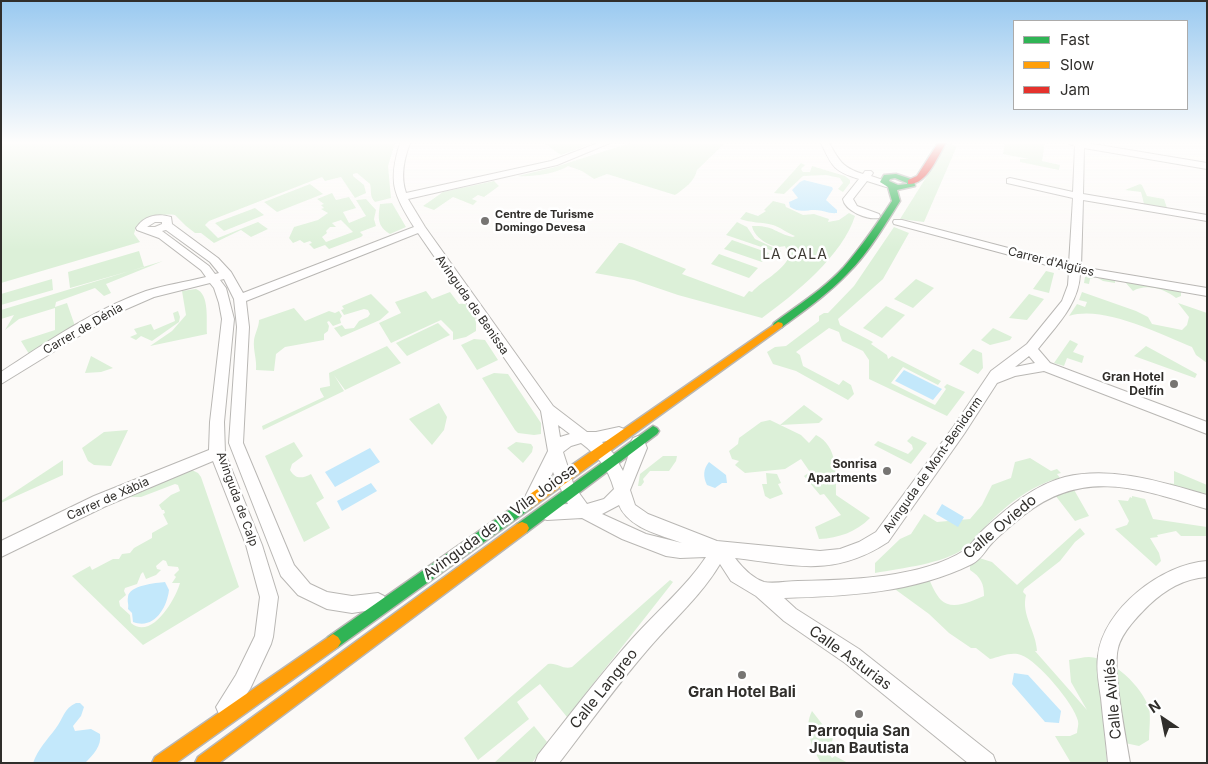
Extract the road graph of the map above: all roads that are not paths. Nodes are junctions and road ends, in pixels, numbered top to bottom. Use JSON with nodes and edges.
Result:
{"nodes":[{"id":1,"x":398,"y":179,"type":"edge"},
{"id":2,"x":484,"y":179,"type":"edge"},
{"id":3,"x":863,"y":179,"type":"edge"},
{"id":4,"x":881,"y":179,"type":"edge"},
{"id":5,"x":895,"y":179,"type":"edge"},
{"id":6,"x":901,"y":179,"type":"edge"},
{"id":7,"x":904,"y":179,"type":"edge"},
{"id":8,"x":919,"y":179,"type":"edge"},
{"id":9,"x":1078,"y":179,"type":"edge"},
{"id":10,"x":891,"y":181,"type":"junction"},
{"id":11,"x":1010,"y":181,"type":"dead end"},
{"id":12,"x":908,"y":186,"type":"junction"},
{"id":13,"x":1078,"y":196,"type":"junction"},
{"id":14,"x":401,"y":197,"type":"junction"},
{"id":15,"x":875,"y":216,"type":"dead end"},
{"id":16,"x":1207,"y":218,"type":"edge"},
{"id":17,"x":898,"y":222,"type":"dead end"},
{"id":18,"x":167,"y":224,"type":"joint"},
{"id":19,"x":420,"y":228,"type":"junction"},
{"id":20,"x":153,"y":231,"type":"joint"},
{"id":21,"x":1074,"y":269,"type":"junction"},
{"id":22,"x":227,"y":274,"type":"junction"},
{"id":23,"x":213,"y":279,"type":"junction"},
{"id":24,"x":1207,"y":292,"type":"edge"},
{"id":25,"x":240,"y":299,"type":"junction"},
{"id":26,"x":1030,"y":349,"type":"junction"},
{"id":27,"x":758,"y":354,"type":"dead end"},
{"id":28,"x":1045,"y":366,"type":"junction"},
{"id":29,"x":1,"y":379,"type":"edge"},
{"id":30,"x":994,"y":380,"type":"junction"},
{"id":31,"x":548,"y":410,"type":"junction"},
{"id":32,"x":662,"y":425,"type":"dead end"},
{"id":33,"x":1207,"y":428,"type":"edge"},
{"id":34,"x":637,"y":434,"type":"junction"},
{"id":35,"x":582,"y":437,"type":"junction"},
{"id":36,"x":556,"y":450,"type":"junction"},
{"id":37,"x":601,"y":450,"type":"junction"},
{"id":38,"x":218,"y":453,"type":"junction"},
{"id":39,"x":612,"y":462,"type":"junction"},
{"id":40,"x":565,"y":485,"type":"junction"},
{"id":41,"x":624,"y":491,"type":"junction"},
{"id":42,"x":1207,"y":502,"type":"edge"},
{"id":43,"x":530,"y":511,"type":"junction"},
{"id":44,"x":584,"y":512,"type":"junction"},
{"id":45,"x":720,"y":548,"type":"junction"},
{"id":46,"x":1,"y":549,"type":"edge"},
{"id":47,"x":1207,"y":569,"type":"edge"},
{"id":48,"x":762,"y":590,"type":"junction"},
{"id":49,"x":393,"y":599,"type":"junction"},
{"id":50,"x":214,"y":725,"type":"junction"},
{"id":51,"x":161,"y":763,"type":"edge"},
{"id":52,"x":204,"y":763,"type":"edge"},
{"id":53,"x":546,"y":763,"type":"edge"},
{"id":54,"x":985,"y":763,"type":"edge"},
{"id":55,"x":1119,"y":763,"type":"edge"}],
"edges":[{"from":1,"to":14,"type":"street"},
{"from":2,"to":14,"type":"street"},
{"from":3,"to":15,"type":"street"},
{"from":4,"to":10,"type":"street"},
{"from":5,"to":10,"type":"main road"},
{"from":6,"to":10,"type":"main road"},
{"from":7,"to":12,"type":"main road"},
{"from":8,"to":12,"type":"main road"},
{"from":9,"to":13,"type":"street","name":"Avinguda de Mont-Benidorm"},
{"from":10,"to":34,"type":"main road","name":"Avinguda de la Vila Joiosa"},
{"from":11,"to":13,"type":"street"},
{"from":12,"to":27,"type":"main road"},
{"from":13,"to":16,"type":"street"},
{"from":13,"to":21,"type":"street","name":"Avinguda de Mont-Benidorm"},
{"from":14,"to":19,"type":"street","name":"Avinguda de Benissa"},
{"from":17,"to":21,"type":"street","name":"Carrer d'Aigües"},
{"from":18,"to":20,"type":"street"},
{"from":18,"to":22,"type":"street","name":"Avinguda de Calp"},
{"from":19,"to":25,"type":"street"},
{"from":19,"to":31,"type":"street","name":"Avinguda de Benissa"},
{"from":20,"to":23,"type":"street","name":"Avinguda de Calp"},
{"from":21,"to":24,"type":"street","name":"Carrer d'Aigües"},
{"from":21,"to":26,"type":"street","name":"Avinguda de Mont-Benidorm"},
{"from":22,"to":23,"type":"street","name":"Carrer de Dénia"},
{"from":22,"to":25,"type":"street","name":"Avinguda de Calp"},
{"from":23,"to":29,"type":"street","name":"Carrer de Dénia"},
{"from":23,"to":38,"type":"street","name":"Avinguda de Calp"},
{"from":25,"to":49,"type":"street","name":"Avinguda de Calp"},
{"from":26,"to":28,"type":"street"},
{"from":26,"to":30,"type":"street","name":"Avinguda de Mont-Benidorm"},
{"from":28,"to":30,"type":"street"},
{"from":28,"to":33,"type":"street"},
{"from":30,"to":45,"type":"street","name":"Avinguda de Mont-Benidorm"},
{"from":31,"to":35,"type":"street","name":"Avinguda de Benissa"},
{"from":31,"to":36,"type":"street","name":"Avinguda de Benissa"},
{"from":32,"to":34,"type":"main road","name":"Avinguda de la Vila Joiosa"},
{"from":34,"to":35,"type":"street"},
{"from":34,"to":37,"type":"main road","name":"Avinguda de la Vila Joiosa"},
{"from":34,"to":39,"type":"main road","name":"Avinguda de la Vila Joiosa"},
{"from":34,"to":41,"type":"street"},
{"from":35,"to":36,"type":"street"},
{"from":35,"to":37,"type":"street","name":"Avinguda de Benissa"},
{"from":36,"to":40,"type":"street","name":"Avinguda de Benissa"},
{"from":36,"to":43,"type":"street"},
{"from":37,"to":39,"type":"street","name":"Avinguda de Benissa"},
{"from":37,"to":40,"type":"main road","name":"Avinguda de la Vila Joiosa"},
{"from":38,"to":46,"type":"street","name":"Carrer de Xàbia"},
{"from":38,"to":50,"type":"street","name":"Avinguda de Calp"},
{"from":39,"to":40,"type":"main road","name":"Avinguda de la Vila Joiosa"},
{"from":39,"to":41,"type":"street","name":"Avinguda de Benissa"},
{"from":40,"to":43,"type":"main road","name":"Avinguda de la Vila Joiosa"},
{"from":40,"to":43,"type":"main road","name":"Avinguda de la Vila Joiosa"},
{"from":40,"to":44,"type":"street","name":"Avinguda de Benissa"},
{"from":41,"to":44,"type":"street","name":"Avinguda de la Vila Joiosa"},
{"from":41,"to":45,"type":"street","name":"Avinguda de Benissa"},
{"from":42,"to":48,"type":"street","name":"Calle Oviedo"},
{"from":43,"to":44,"type":"street","name":"Avinguda de la Vila Joiosa"},
{"from":43,"to":49,"type":"main road","name":"Avinguda de la Vila Joiosa"},
{"from":43,"to":52,"type":"main road","name":"Avinguda de la Vila Joiosa"},
{"from":44,"to":45,"type":"street","name":"Avinguda de Benissa"},
{"from":45,"to":48,"type":"street","name":"Calle Asturias"},
{"from":45,"to":53,"type":"street","name":"Calle Langreo"},
{"from":47,"to":55,"type":"street","name":"Calle Avilés"},
{"from":48,"to":54,"type":"street","name":"Calle Asturias"},
{"from":49,"to":50,"type":"main road","name":"Avinguda de la Vila Joiosa"},
{"from":50,"to":51,"type":"main road","name":"Avinguda de la Vila Joiosa"}]}
